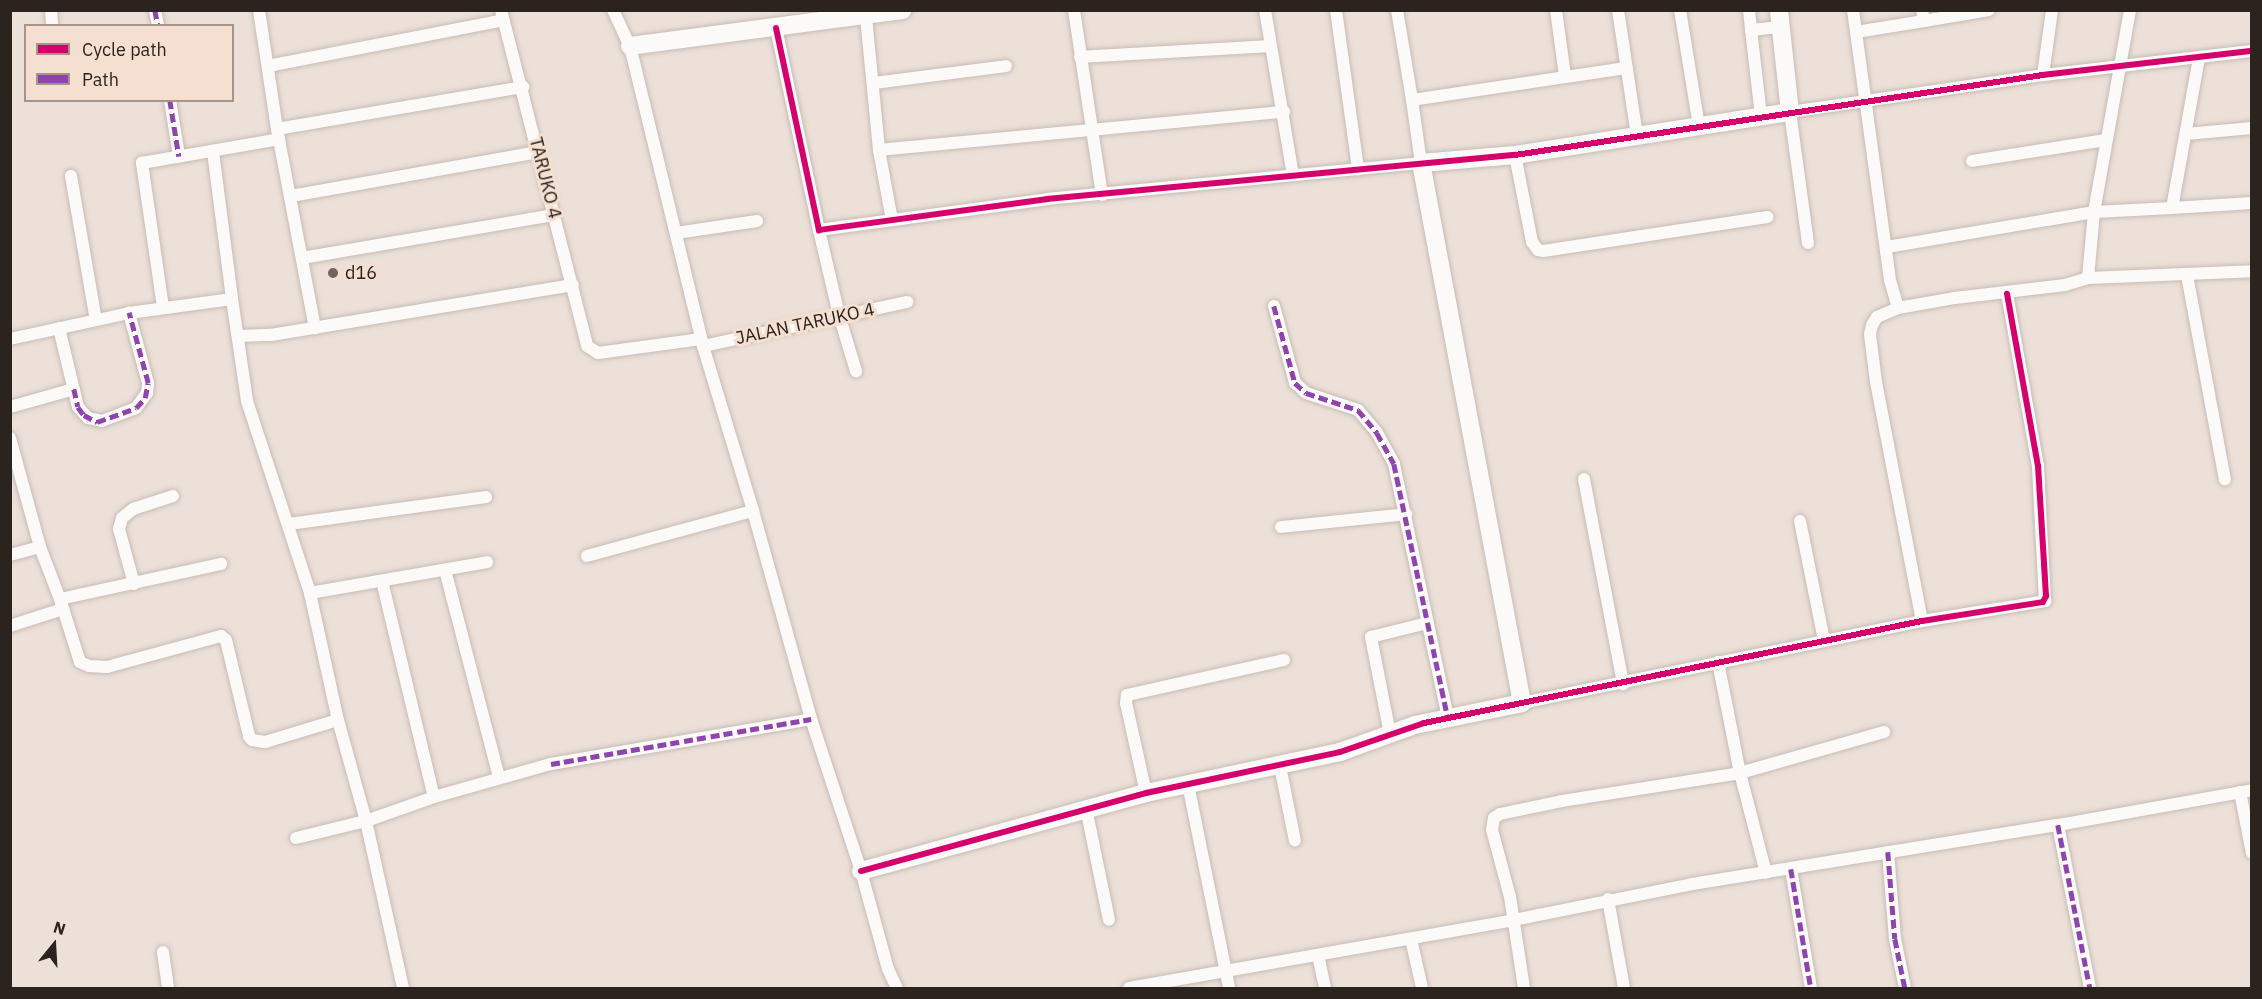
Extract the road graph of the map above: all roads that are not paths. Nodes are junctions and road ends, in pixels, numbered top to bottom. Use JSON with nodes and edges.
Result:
{"nodes":[{"id":1,"x":259,"y":10,"type":"edge"},
{"id":2,"x":613,"y":10,"type":"edge"},
{"id":3,"x":903,"y":10,"type":"edge"},
{"id":4,"x":1074,"y":10,"type":"edge"},
{"id":5,"x":1265,"y":10,"type":"edge"},
{"id":6,"x":1336,"y":10,"type":"edge"},
{"id":7,"x":1397,"y":10,"type":"edge"},
{"id":8,"x":1556,"y":10,"type":"edge"},
{"id":9,"x":1618,"y":10,"type":"edge"},
{"id":10,"x":1680,"y":10,"type":"edge"},
{"id":11,"x":1749,"y":10,"type":"edge"},
{"id":12,"x":1853,"y":10,"type":"edge"},
{"id":13,"x":1989,"y":10,"type":"edge"},
{"id":14,"x":2052,"y":10,"type":"edge"},
{"id":15,"x":2130,"y":10,"type":"edge"},
{"id":16,"x":502,"y":15,"type":"edge"},
{"id":17,"x":1923,"y":16,"type":"edge"},
{"id":18,"x":866,"y":17,"type":"junction"},
{"id":19,"x":1780,"y":19,"type":"edge"},
{"id":20,"x":776,"y":28,"type":"junction"},
{"id":21,"x":1751,"y":30,"type":"junction"},
{"id":22,"x":1856,"y":32,"type":"junction"},
{"id":23,"x":630,"y":45,"type":"junction"},
{"id":24,"x":1270,"y":46,"type":"junction"},
{"id":25,"x":2252,"y":51,"type":"edge"},
{"id":26,"x":1080,"y":57,"type":"junction"},
{"id":27,"x":2199,"y":58,"type":"junction"},
{"id":28,"x":268,"y":66,"type":"junction"},
{"id":29,"x":1006,"y":66,"type":"dead end"},
{"id":30,"x":2119,"y":67,"type":"junction"},
{"id":31,"x":1627,"y":69,"type":"junction"},
{"id":32,"x":2043,"y":75,"type":"junction"},
{"id":33,"x":1565,"y":76,"type":"junction"},
{"id":34,"x":874,"y":83,"type":"junction"},
{"id":35,"x":523,"y":87,"type":"junction"},
{"id":36,"x":1412,"y":100,"type":"junction"},
{"id":37,"x":170,"y":102,"type":"edge"},
{"id":38,"x":1866,"y":102,"type":"junction"},
{"id":39,"x":1284,"y":112,"type":"junction"},
{"id":40,"x":1790,"y":112,"type":"junction"},
{"id":41,"x":1761,"y":116,"type":"junction"},
{"id":42,"x":1699,"y":126,"type":"junction"},
{"id":43,"x":1090,"y":128,"type":"junction"},
{"id":44,"x":2252,"y":128,"type":"edge"},
{"id":45,"x":278,"y":134,"type":"junction"},
{"id":46,"x":2186,"y":134,"type":"junction"},
{"id":47,"x":1637,"y":135,"type":"junction"},
{"id":48,"x":2106,"y":140,"type":"junction"},
{"id":49,"x":879,"y":150,"type":"junction"},
{"id":50,"x":213,"y":152,"type":"junction"},
{"id":51,"x":538,"y":152,"type":"junction"},
{"id":52,"x":1515,"y":155,"type":"junction"},
{"id":53,"x":179,"y":156,"type":"junction"},
{"id":54,"x":1972,"y":161,"type":"dead end"},
{"id":55,"x":1421,"y":163,"type":"junction"},
{"id":56,"x":1358,"y":169,"type":"junction"},
{"id":57,"x":1293,"y":175,"type":"junction"},
{"id":58,"x":71,"y":176,"type":"dead end"},
{"id":59,"x":1102,"y":195,"type":"junction"},
{"id":60,"x":291,"y":196,"type":"junction"},
{"id":61,"x":2252,"y":203,"type":"edge"},
{"id":62,"x":2172,"y":208,"type":"junction"},
{"id":63,"x":2094,"y":212,"type":"junction"},
{"id":64,"x":554,"y":215,"type":"junction"},
{"id":65,"x":1767,"y":217,"type":"dead end"},
{"id":66,"x":892,"y":220,"type":"junction"},
{"id":67,"x":757,"y":221,"type":"dead end"},
{"id":68,"x":819,"y":230,"type":"junction"},
{"id":69,"x":676,"y":233,"type":"junction"},
{"id":70,"x":1808,"y":243,"type":"dead end"},
{"id":71,"x":1887,"y":247,"type":"junction"},
{"id":72,"x":302,"y":258,"type":"junction"},
{"id":73,"x":2252,"y":271,"type":"edge"},
{"id":74,"x":2187,"y":275,"type":"junction"},
{"id":75,"x":2088,"y":278,"type":"junction"},
{"id":76,"x":573,"y":285,"type":"junction"},
{"id":77,"x":2007,"y":294,"type":"junction"},
{"id":78,"x":232,"y":299,"type":"junction"},
{"id":79,"x":907,"y":302,"type":"dead end"},
{"id":80,"x":1274,"y":306,"type":"dead end"},
{"id":81,"x":163,"y":308,"type":"junction"},
{"id":82,"x":1898,"y":308,"type":"junction"},
{"id":83,"x":129,"y":313,"type":"junction"},
{"id":84,"x":839,"y":315,"type":"junction"},
{"id":85,"x":96,"y":320,"type":"junction"},
{"id":86,"x":59,"y":328,"type":"junction"},
{"id":87,"x":315,"y":328,"type":"junction"},
{"id":88,"x":238,"y":336,"type":"junction"},
{"id":89,"x":10,"y":339,"type":"edge"},
{"id":90,"x":702,"y":343,"type":"junction"},
{"id":91,"x":587,"y":346,"type":"joint"},
{"id":92,"x":856,"y":371,"type":"dead end"},
{"id":93,"x":74,"y":389,"type":"junction"},
{"id":94,"x":10,"y":406,"type":"edge"},
{"id":95,"x":10,"y":438,"type":"edge"},
{"id":96,"x":16,"y":480,"type":"edge"},
{"id":97,"x":1584,"y":480,"type":"dead end"},
{"id":98,"x":2224,"y":480,"type":"dead end"},
{"id":99,"x":173,"y":496,"type":"dead end"},
{"id":100,"x":486,"y":497,"type":"dead end"},
{"id":101,"x":753,"y":511,"type":"junction"},
{"id":102,"x":1406,"y":514,"type":"junction"},
{"id":103,"x":1800,"y":521,"type":"dead end"},
{"id":104,"x":289,"y":524,"type":"junction"},
{"id":105,"x":1281,"y":527,"type":"dead end"},
{"id":106,"x":40,"y":547,"type":"junction"},
{"id":107,"x":10,"y":555,"type":"edge"},
{"id":108,"x":587,"y":556,"type":"dead end"},
{"id":109,"x":487,"y":562,"type":"dead end"},
{"id":110,"x":221,"y":564,"type":"dead end"},
{"id":111,"x":445,"y":570,"type":"junction"},
{"id":112,"x":382,"y":581,"type":"junction"},
{"id":113,"x":134,"y":584,"type":"junction"},
{"id":114,"x":310,"y":592,"type":"junction"},
{"id":115,"x":62,"y":604,"type":"junction"},
{"id":116,"x":1922,"y":621,"type":"junction"},
{"id":117,"x":1427,"y":623,"type":"junction"},
{"id":118,"x":10,"y":626,"type":"edge"},
{"id":119,"x":1824,"y":640,"type":"junction"},
{"id":120,"x":1284,"y":660,"type":"dead end"},
{"id":121,"x":1718,"y":662,"type":"junction"},
{"id":122,"x":1623,"y":684,"type":"junction"},
{"id":123,"x":1522,"y":703,"type":"junction"},
{"id":124,"x":1448,"y":718,"type":"junction"},
{"id":125,"x":812,"y":719,"type":"junction"},
{"id":126,"x":338,"y":720,"type":"junction"},
{"id":127,"x":1884,"y":732,"type":"dead end"},
{"id":128,"x":1390,"y":734,"type":"junction"},
{"id":129,"x":1280,"y":766,"type":"junction"},
{"id":130,"x":1740,"y":773,"type":"junction"},
{"id":131,"x":499,"y":778,"type":"junction"},
{"id":132,"x":1188,"y":784,"type":"junction"},
{"id":133,"x":2246,"y":791,"type":"edge"},
{"id":134,"x":1146,"y":793,"type":"junction"},
{"id":135,"x":434,"y":797,"type":"junction"},
{"id":136,"x":1086,"y":808,"type":"junction"},
{"id":137,"x":366,"y":821,"type":"junction"},
{"id":138,"x":2058,"y":825,"type":"junction"},
{"id":139,"x":296,"y":838,"type":"dead end"},
{"id":140,"x":1296,"y":841,"type":"dead end"},
{"id":141,"x":1888,"y":852,"type":"junction"},
{"id":142,"x":2252,"y":853,"type":"edge"},
{"id":143,"x":1791,"y":869,"type":"junction"},
{"id":144,"x":861,"y":871,"type":"junction"},
{"id":145,"x":1766,"y":873,"type":"junction"},
{"id":146,"x":1608,"y":899,"type":"junction"},
{"id":147,"x":1109,"y":920,"type":"dead end"},
{"id":148,"x":1514,"y":920,"type":"junction"},
{"id":149,"x":1411,"y":939,"type":"junction"},
{"id":150,"x":163,"y":952,"type":"dead end"},
{"id":151,"x":1318,"y":955,"type":"junction"},
{"id":152,"x":1225,"y":972,"type":"junction"},
{"id":153,"x":168,"y":988,"type":"edge"},
{"id":154,"x":403,"y":988,"type":"edge"},
{"id":155,"x":897,"y":988,"type":"edge"},
{"id":156,"x":1129,"y":988,"type":"edge"},
{"id":157,"x":1228,"y":988,"type":"edge"},
{"id":158,"x":1325,"y":988,"type":"edge"},
{"id":159,"x":1422,"y":988,"type":"edge"},
{"id":160,"x":1524,"y":988,"type":"edge"},
{"id":161,"x":1624,"y":988,"type":"edge"},
{"id":162,"x":1811,"y":988,"type":"edge"},
{"id":163,"x":1905,"y":988,"type":"edge"},
{"id":164,"x":2090,"y":988,"type":"edge"}],
"edges":[{"from":1,"to":28,"type":"street"},
{"from":2,"to":23,"type":"street"},
{"from":3,"to":18,"type":"street"},
{"from":4,"to":26,"type":"street"},
{"from":5,"to":24,"type":"street"},
{"from":6,"to":56,"type":"street"},
{"from":7,"to":36,"type":"street"},
{"from":8,"to":33,"type":"street"},
{"from":9,"to":31,"type":"street"},
{"from":10,"to":42,"type":"street"},
{"from":11,"to":21,"type":"street"},
{"from":12,"to":22,"type":"street"},
{"from":13,"to":17,"type":"street"},
{"from":14,"to":32,"type":"street"},
{"from":15,"to":30,"type":"street"},
{"from":16,"to":28,"type":"street"},
{"from":16,"to":35,"type":"street","name":"TARUKO 4"},
{"from":17,"to":22,"type":"street"},
{"from":18,"to":20,"type":"street"},
{"from":18,"to":34,"type":"street"},
{"from":19,"to":21,"type":"street"},
{"from":19,"to":40,"type":"street"},
{"from":20,"to":23,"type":"street"},
{"from":20,"to":68,"type":"street"},
{"from":21,"to":41,"type":"street"},
{"from":22,"to":38,"type":"street"},
{"from":23,"to":69,"type":"street"},
{"from":24,"to":26,"type":"street"},
{"from":24,"to":39,"type":"street"},
{"from":25,"to":27,"type":"street"},
{"from":26,"to":43,"type":"street"},
{"from":27,"to":30,"type":"street"},
{"from":27,"to":46,"type":"street"},
{"from":28,"to":45,"type":"street"},
{"from":29,"to":34,"type":"street"},
{"from":30,"to":32,"type":"street"},
{"from":30,"to":48,"type":"street"},
{"from":31,"to":33,"type":"street"},
{"from":31,"to":47,"type":"street"},
{"from":32,"to":38,"type":"street"},
{"from":33,"to":36,"type":"street"},
{"from":34,"to":49,"type":"street"},
{"from":35,"to":45,"type":"street"},
{"from":35,"to":51,"type":"street","name":"TARUKO 4"},
{"from":36,"to":55,"type":"street"},
{"from":37,"to":53,"type":"street"},
{"from":38,"to":40,"type":"street"},
{"from":38,"to":71,"type":"street"},
{"from":39,"to":43,"type":"street"},
{"from":39,"to":57,"type":"street"},
{"from":40,"to":41,"type":"street"},
{"from":40,"to":70,"type":"street"},
{"from":41,"to":42,"type":"street"},
{"from":42,"to":47,"type":"street"},
{"from":43,"to":49,"type":"street"},
{"from":43,"to":59,"type":"street"},
{"from":44,"to":46,"type":"street"},
{"from":45,"to":50,"type":"street"},
{"from":45,"to":60,"type":"street"},
{"from":46,"to":62,"type":"street"},
{"from":47,"to":52,"type":"street"},
{"from":48,"to":54,"type":"street"},
{"from":48,"to":63,"type":"street"},
{"from":49,"to":66,"type":"street"},
{"from":50,"to":53,"type":"street"},
{"from":50,"to":78,"type":"street"},
{"from":51,"to":60,"type":"street"},
{"from":51,"to":64,"type":"street","name":"TARUKO 4"},
{"from":52,"to":55,"type":"street"},
{"from":52,"to":65,"type":"street"},
{"from":53,"to":81,"type":"street"},
{"from":55,"to":56,"type":"street"},
{"from":55,"to":123,"type":"street"},
{"from":56,"to":57,"type":"street"},
{"from":57,"to":59,"type":"street"},
{"from":58,"to":85,"type":"street"},
{"from":59,"to":66,"type":"street"},
{"from":60,"to":72,"type":"street"},
{"from":61,"to":62,"type":"street"},
{"from":62,"to":63,"type":"street"},
{"from":63,"to":71,"type":"street"},
{"from":63,"to":75,"type":"street"},
{"from":64,"to":72,"type":"street"},
{"from":64,"to":76,"type":"street","name":"TARUKO 4"},
{"from":66,"to":68,"type":"street"},
{"from":67,"to":69,"type":"street"},
{"from":68,"to":84,"type":"street"},
{"from":69,"to":90,"type":"street"},
{"from":71,"to":82,"type":"street"},
{"from":72,"to":87,"type":"street"},
{"from":73,"to":74,"type":"street"},
{"from":74,"to":75,"type":"street"},
{"from":74,"to":98,"type":"street"},
{"from":75,"to":77,"type":"street"},
{"from":76,"to":87,"type":"street"},
{"from":76,"to":91,"type":"street","name":"TARUKO 4"},
{"from":77,"to":82,"type":"street"},
{"from":77,"to":116,"type":"street"},
{"from":78,"to":81,"type":"street"},
{"from":78,"to":88,"type":"street"},
{"from":79,"to":84,"type":"street","name":"JALAN TARUKO 4"},
{"from":80,"to":102,"type":"street"},
{"from":81,"to":83,"type":"street"},
{"from":82,"to":116,"type":"street"},
{"from":83,"to":85,"type":"street"},
{"from":83,"to":93,"type":"street"},
{"from":84,"to":90,"type":"street","name":"JALAN TARUKO 4"},
{"from":84,"to":92,"type":"street"},
{"from":85,"to":86,"type":"street"},
{"from":86,"to":89,"type":"street"},
{"from":86,"to":93,"type":"street"},
{"from":87,"to":88,"type":"street"},
{"from":88,"to":104,"type":"street"},
{"from":90,"to":91,"type":"street","name":"JALAN TARUKO 4"},
{"from":90,"to":101,"type":"street"},
{"from":93,"to":94,"type":"street"},
{"from":95,"to":96,"type":"street"},
{"from":96,"to":106,"type":"street"},
{"from":97,"to":122,"type":"street"},
{"from":99,"to":113,"type":"street"},
{"from":100,"to":104,"type":"street"},
{"from":101,"to":108,"type":"street"},
{"from":101,"to":125,"type":"street"},
{"from":102,"to":105,"type":"street"},
{"from":102,"to":117,"type":"street"},
{"from":103,"to":119,"type":"street"},
{"from":104,"to":114,"type":"street"},
{"from":106,"to":107,"type":"street"},
{"from":106,"to":115,"type":"street"},
{"from":109,"to":111,"type":"street"},
{"from":110,"to":113,"type":"street"},
{"from":111,"to":112,"type":"street"},
{"from":111,"to":131,"type":"street"},
{"from":112,"to":114,"type":"street"},
{"from":112,"to":135,"type":"street"},
{"from":113,"to":115,"type":"street"},
{"from":114,"to":126,"type":"street"},
{"from":115,"to":118,"type":"street"},
{"from":115,"to":126,"type":"street"},
{"from":116,"to":119,"type":"street"},
{"from":117,"to":124,"type":"street"},
{"from":117,"to":128,"type":"street"},
{"from":119,"to":121,"type":"street"},
{"from":120,"to":134,"type":"street"},
{"from":121,"to":122,"type":"street"},
{"from":121,"to":130,"type":"street"},
{"from":122,"to":123,"type":"street"},
{"from":123,"to":124,"type":"street"},
{"from":124,"to":128,"type":"street"},
{"from":125,"to":131,"type":"street"},
{"from":125,"to":144,"type":"street"},
{"from":126,"to":137,"type":"street"},
{"from":127,"to":130,"type":"street"},
{"from":128,"to":129,"type":"street"},
{"from":129,"to":132,"type":"street"},
{"from":129,"to":140,"type":"street"},
{"from":130,"to":145,"type":"street"},
{"from":130,"to":148,"type":"street"},
{"from":131,"to":135,"type":"street"},
{"from":132,"to":134,"type":"street"},
{"from":132,"to":152,"type":"street"},
{"from":133,"to":138,"type":"street"},
{"from":133,"to":142,"type":"street"},
{"from":134,"to":136,"type":"street"},
{"from":135,"to":137,"type":"street"},
{"from":136,"to":144,"type":"street"},
{"from":136,"to":147,"type":"street"},
{"from":137,"to":139,"type":"street"},
{"from":137,"to":154,"type":"street"},
{"from":138,"to":141,"type":"street"},
{"from":138,"to":164,"type":"street"},
{"from":141,"to":143,"type":"street"},
{"from":141,"to":163,"type":"street"},
{"from":143,"to":145,"type":"street"},
{"from":143,"to":162,"type":"street"},
{"from":144,"to":155,"type":"street"},
{"from":145,"to":146,"type":"street"},
{"from":146,"to":148,"type":"street"},
{"from":146,"to":161,"type":"street"},
{"from":148,"to":149,"type":"street"},
{"from":148,"to":160,"type":"street"},
{"from":149,"to":151,"type":"street"},
{"from":149,"to":159,"type":"street"},
{"from":150,"to":153,"type":"street"},
{"from":151,"to":152,"type":"street"},
{"from":151,"to":158,"type":"street"},
{"from":152,"to":156,"type":"street"},
{"from":152,"to":157,"type":"street"}]}
